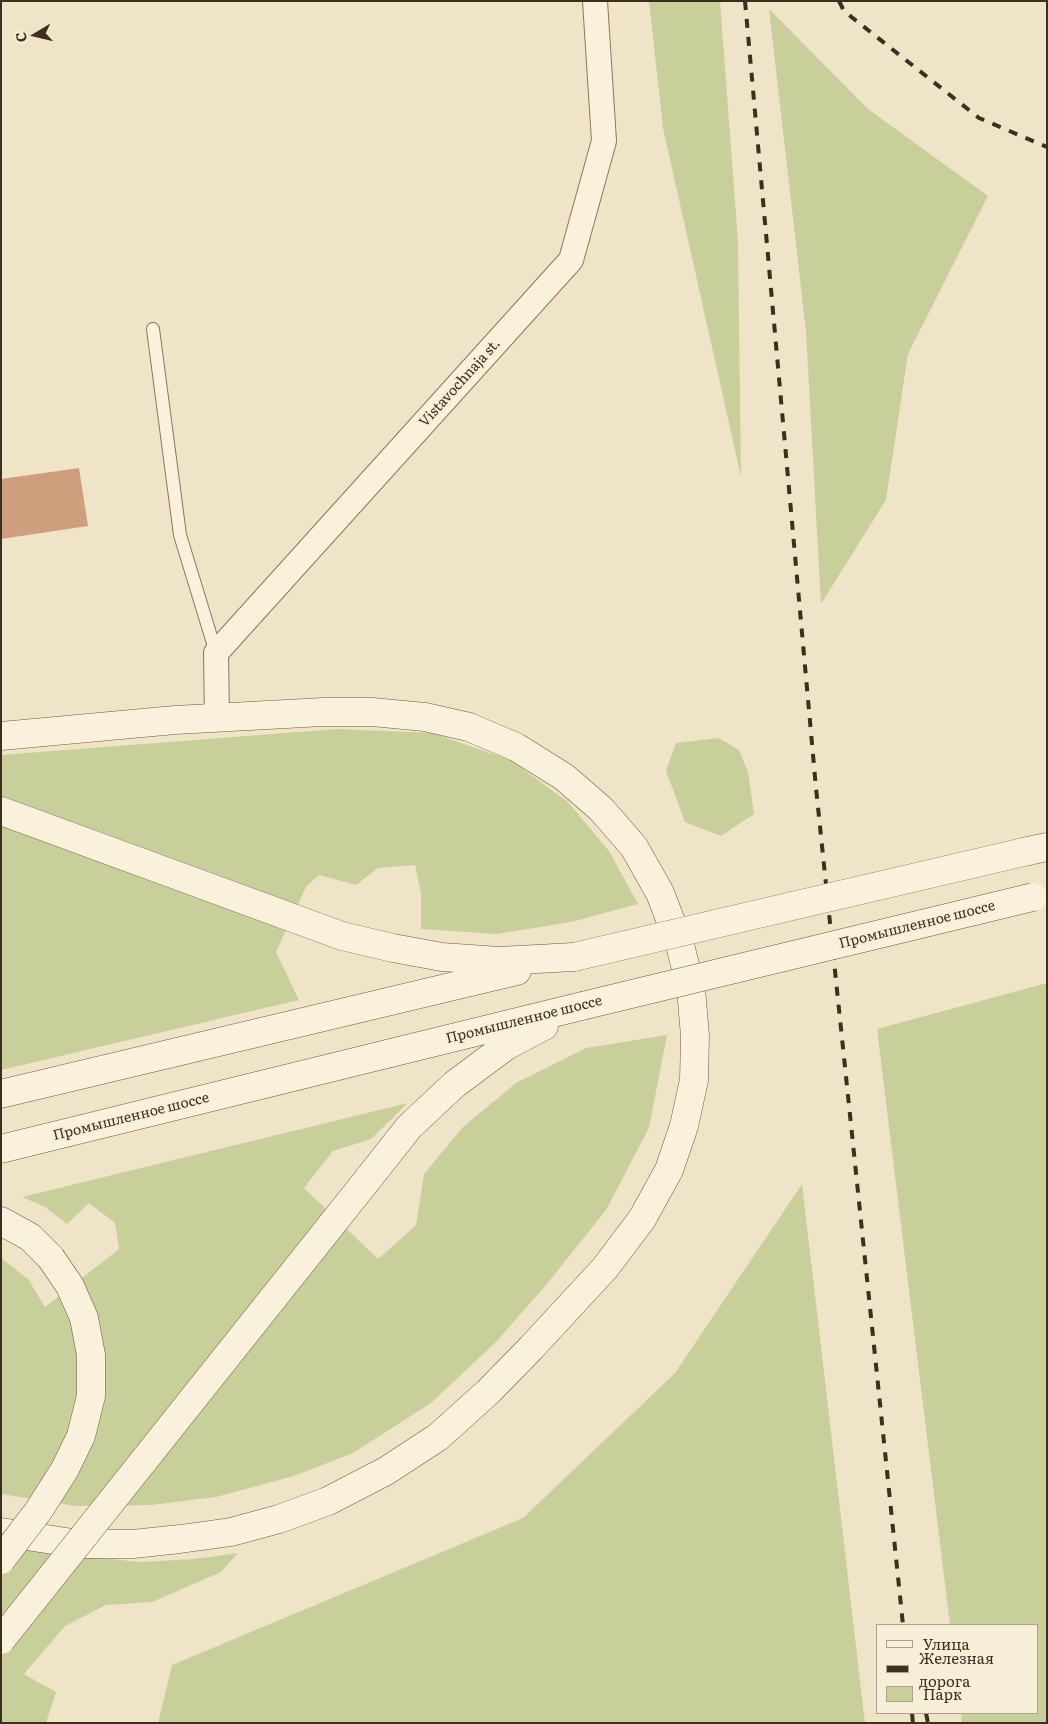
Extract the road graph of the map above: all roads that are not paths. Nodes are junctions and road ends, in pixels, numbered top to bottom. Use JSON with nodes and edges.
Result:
{"nodes":[{"id":1,"x":595,"y":1,"type":"edge"},
{"id":2,"x":153,"y":329,"type":"dead end"},
{"id":3,"x":216,"y":653,"type":"junction"},
{"id":4,"x":217,"y":718,"type":"junction"},
{"id":5,"x":1,"y":736,"type":"edge"},
{"id":6,"x":1,"y":811,"type":"edge"},
{"id":7,"x":1037,"y":849,"type":"edge"},
{"id":8,"x":1040,"y":895,"type":"edge"},
{"id":9,"x":574,"y":957,"type":"junction"},
{"id":10,"x":582,"y":1006,"type":"junction"},
{"id":11,"x":1,"y":1094,"type":"edge"},
{"id":12,"x":1,"y":1149,"type":"edge"},
{"id":13,"x":1,"y":1221,"type":"edge"},
{"id":14,"x":1,"y":1532,"type":"edge"},
{"id":15,"x":1,"y":1560,"type":"edge"},
{"id":16,"x":1,"y":1640,"type":"edge"}],
"edges":[{"from":1,"to":3,"type":"street","name":"Vistavochnaja st."},
{"from":2,"to":3,"type":"lane"},
{"from":3,"to":4,"type":"street"},
{"from":4,"to":5,"type":"main road"},
{"from":4,"to":14,"type":"main road"},
{"from":6,"to":9,"type":"main road"},
{"from":7,"to":9,"type":"main road","bridge":true},
{"from":8,"to":10,"type":"main road","name":"Промышленное шоссе","bridge":true},
{"from":9,"to":11,"type":"main road"},
{"from":10,"to":12,"type":"main road","name":"Промышленное шоссе"},
{"from":10,"to":16,"type":"main road","bridge":true},
{"from":13,"to":15,"type":"main road","bridge":true}]}
